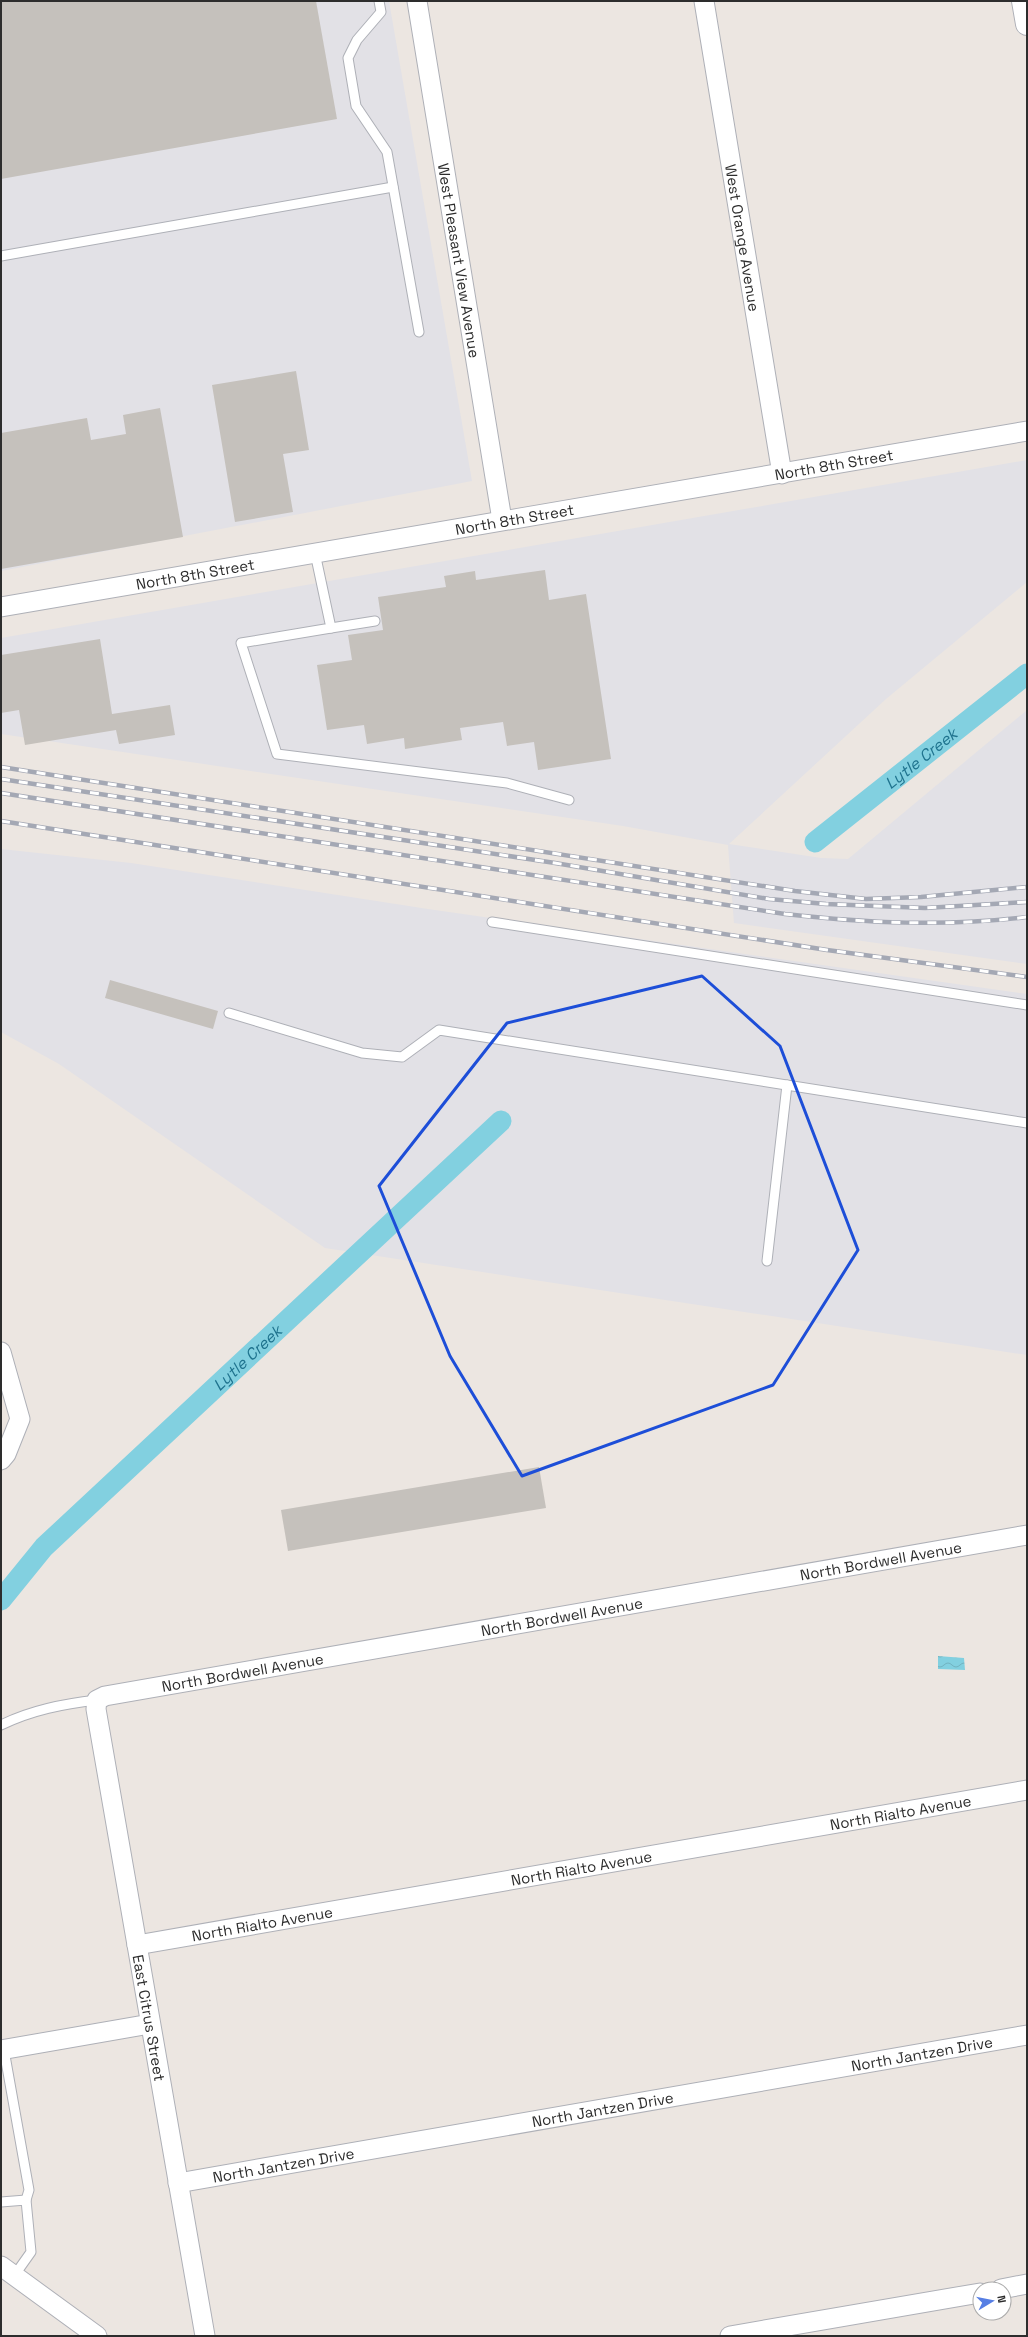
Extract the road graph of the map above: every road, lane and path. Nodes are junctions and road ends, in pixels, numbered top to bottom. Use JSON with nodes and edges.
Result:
{"nodes":[{"id":1,"x":379,"y":1,"type":"edge"},
{"id":2,"x":416,"y":1,"type":"edge"},
{"id":3,"x":704,"y":1,"type":"edge"},
{"id":4,"x":1023,"y":1,"type":"edge"},
{"id":5,"x":1027,"y":24,"type":"edge"},
{"id":6,"x":393,"y":187,"type":"junction"},
{"id":7,"x":1,"y":256,"type":"edge"},
{"id":8,"x":419,"y":332,"type":"dead end"},
{"id":9,"x":1027,"y":431,"type":"edge"},
{"id":10,"x":782,"y":474,"type":"junction"},
{"id":11,"x":502,"y":520,"type":"junction"},
{"id":12,"x":315,"y":553,"type":"junction"},
{"id":13,"x":1,"y":607,"type":"edge"},
{"id":14,"x":375,"y":621,"type":"dead end"},
{"id":15,"x":331,"y":628,"type":"junction"},
{"id":16,"x":569,"y":800,"type":"dead end"},
{"id":17,"x":492,"y":922,"type":"dead end"},
{"id":18,"x":1027,"y":1005,"type":"edge"},
{"id":19,"x":228,"y":1013,"type":"dead end"},
{"id":20,"x":787,"y":1085,"type":"junction"},
{"id":21,"x":1027,"y":1123,"type":"edge"},
{"id":22,"x":767,"y":1261,"type":"dead end"},
{"id":23,"x":1,"y":1352,"type":"edge"},
{"id":24,"x":1,"y":1460,"type":"edge"},
{"id":25,"x":1027,"y":1535,"type":"edge"},
{"id":26,"x":97,"y":1700,"type":"junction"},
{"id":27,"x":1,"y":1725,"type":"edge"},
{"id":28,"x":1027,"y":1790,"type":"edge"},
{"id":29,"x":137,"y":1945,"type":"junction"},
{"id":30,"x":150,"y":2024,"type":"junction"},
{"id":31,"x":1027,"y":2035,"type":"edge"},
{"id":32,"x":3,"y":2050,"type":"edge"},
{"id":33,"x":178,"y":2183,"type":"junction"},
{"id":34,"x":26,"y":2200,"type":"junction"},
{"id":35,"x":1,"y":2202,"type":"edge"},
{"id":36,"x":8,"y":2271,"type":"edge"},
{"id":37,"x":1027,"y":2284,"type":"edge"},
{"id":38,"x":1012,"y":2287,"type":"edge"},
{"id":39,"x":972,"y":2294,"type":"edge"},
{"id":40,"x":97,"y":2336,"type":"edge"},
{"id":41,"x":205,"y":2336,"type":"edge"},
{"id":42,"x":730,"y":2336,"type":"edge"}],
"edges":[{"from":1,"to":6,"type":"lane"},
{"from":2,"to":11,"type":"street","name":"West Pleasant View Avenue"},
{"from":3,"to":10,"type":"street","name":"West Orange Avenue"},
{"from":4,"to":5,"type":"street"},
{"from":6,"to":7,"type":"lane"},
{"from":6,"to":8,"type":"lane"},
{"from":9,"to":10,"type":"street","name":"North 8th Street"},
{"from":10,"to":11,"type":"street","name":"North 8th Street"},
{"from":11,"to":12,"type":"street","name":"North 8th Street"},
{"from":12,"to":13,"type":"street","name":"North 8th Street"},
{"from":12,"to":15,"type":"lane"},
{"from":14,"to":15,"type":"lane"},
{"from":15,"to":16,"type":"lane"},
{"from":17,"to":18,"type":"lane"},
{"from":19,"to":20,"type":"lane"},
{"from":20,"to":21,"type":"lane"},
{"from":20,"to":22,"type":"lane"},
{"from":23,"to":24,"type":"street"},
{"from":25,"to":26,"type":"street","name":"North Bordwell Avenue"},
{"from":26,"to":27,"type":"lane"},
{"from":26,"to":29,"type":"street","name":"East Citrus Street"},
{"from":28,"to":29,"type":"street","name":"North Rialto Avenue"},
{"from":29,"to":30,"type":"street","name":"East Citrus Street"},
{"from":30,"to":32,"type":"street"},
{"from":30,"to":33,"type":"street","name":"East Citrus Street"},
{"from":31,"to":33,"type":"street","name":"North Jantzen Drive"},
{"from":32,"to":34,"type":"lane"},
{"from":33,"to":41,"type":"street","name":"East Citrus Street"},
{"from":34,"to":35,"type":"lane"},
{"from":34,"to":36,"type":"lane"},
{"from":36,"to":40,"type":"street"},
{"from":37,"to":38,"type":"street"},
{"from":39,"to":42,"type":"street"}]}
